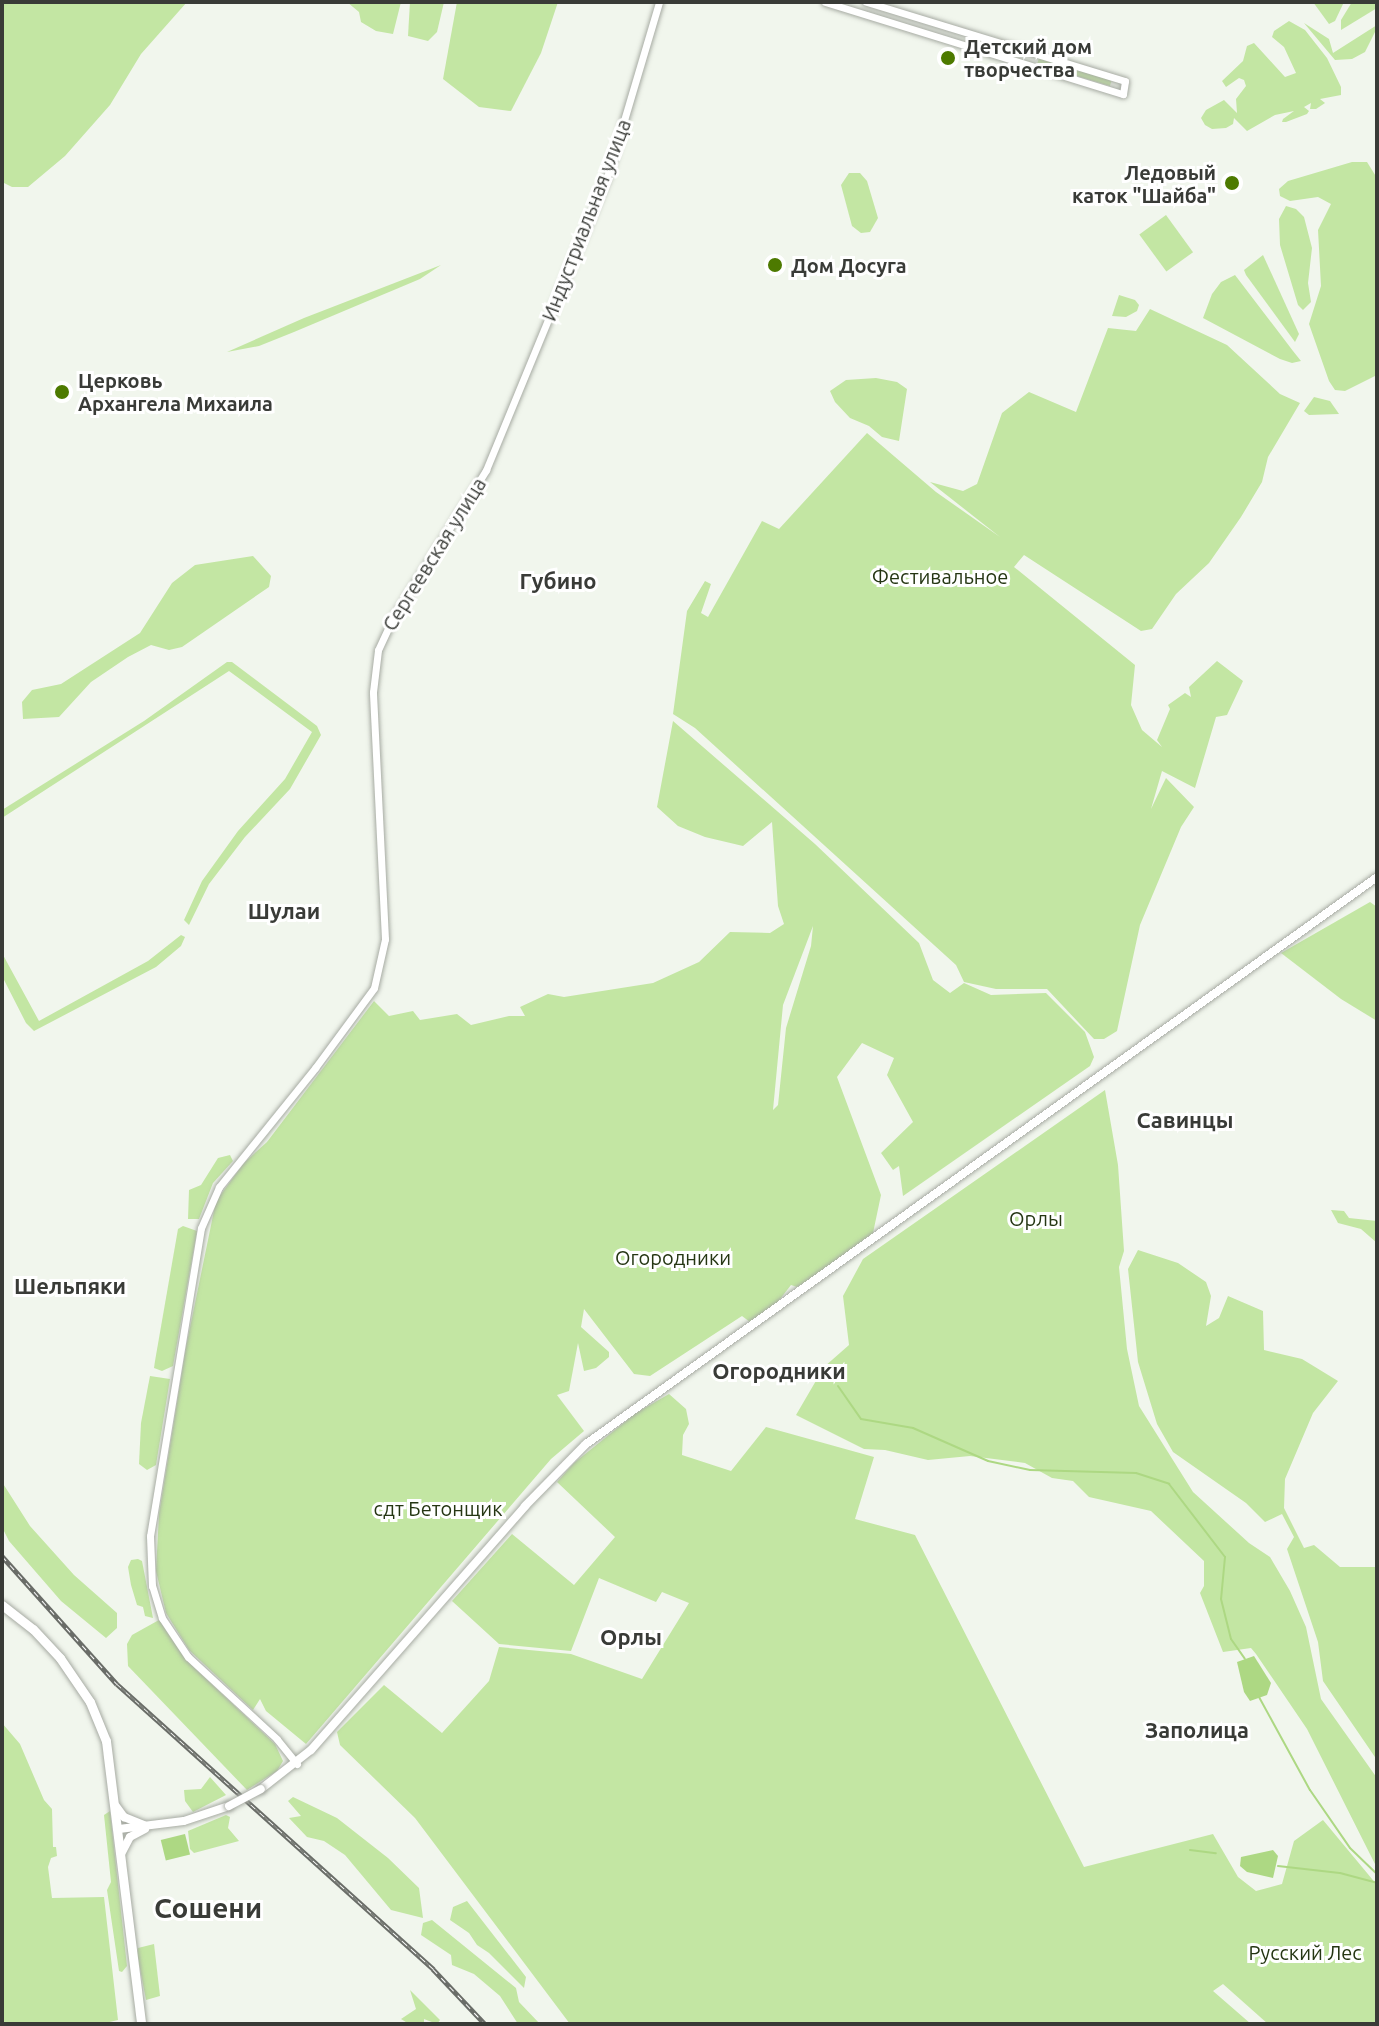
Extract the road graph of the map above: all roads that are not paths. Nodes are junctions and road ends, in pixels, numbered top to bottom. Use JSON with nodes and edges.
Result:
{"nodes":[{"id":1,"x":659,"y":2,"type":"edge"},
{"id":2,"x":825,"y":2,"type":"edge"},
{"id":3,"x":869,"y":2,"type":"edge"},
{"id":4,"x":867,"y":14,"type":"junction"},
{"id":5,"x":538,"y":346,"type":"joint"},
{"id":6,"x":1377,"y":877,"type":"edge"},
{"id":7,"x":2,"y":1605,"type":"edge"},
{"id":8,"x":297,"y":1764,"type":"junction"},
{"id":9,"x":116,"y":1806,"type":"junction"},
{"id":10,"x":153,"y":1826,"type":"junction"},
{"id":11,"x":119,"y":1829,"type":"junction"},
{"id":12,"x":121,"y":1854,"type":"junction"},
{"id":13,"x":141,"y":2024,"type":"edge"}],
"edges":[{"from":1,"to":5,"type":"street","name":"Индустриальная улица"},
{"from":2,"to":4,"type":"street"},
{"from":3,"to":4,"type":"street"},
{"from":3,"to":4,"type":"street"},
{"from":5,"to":8,"type":"street","name":"Сергеевская улица"},
{"from":6,"to":8,"type":"main road"},
{"from":7,"to":9,"type":"main road"},
{"from":8,"to":10,"type":"main road","bridge":true},
{"from":9,"to":10,"type":"main road"},
{"from":9,"to":11,"type":"main road"},
{"from":10,"to":11,"type":"main road"},
{"from":10,"to":12,"type":"main road"},
{"from":11,"to":12,"type":"main road"},
{"from":12,"to":13,"type":"main road"}]}
